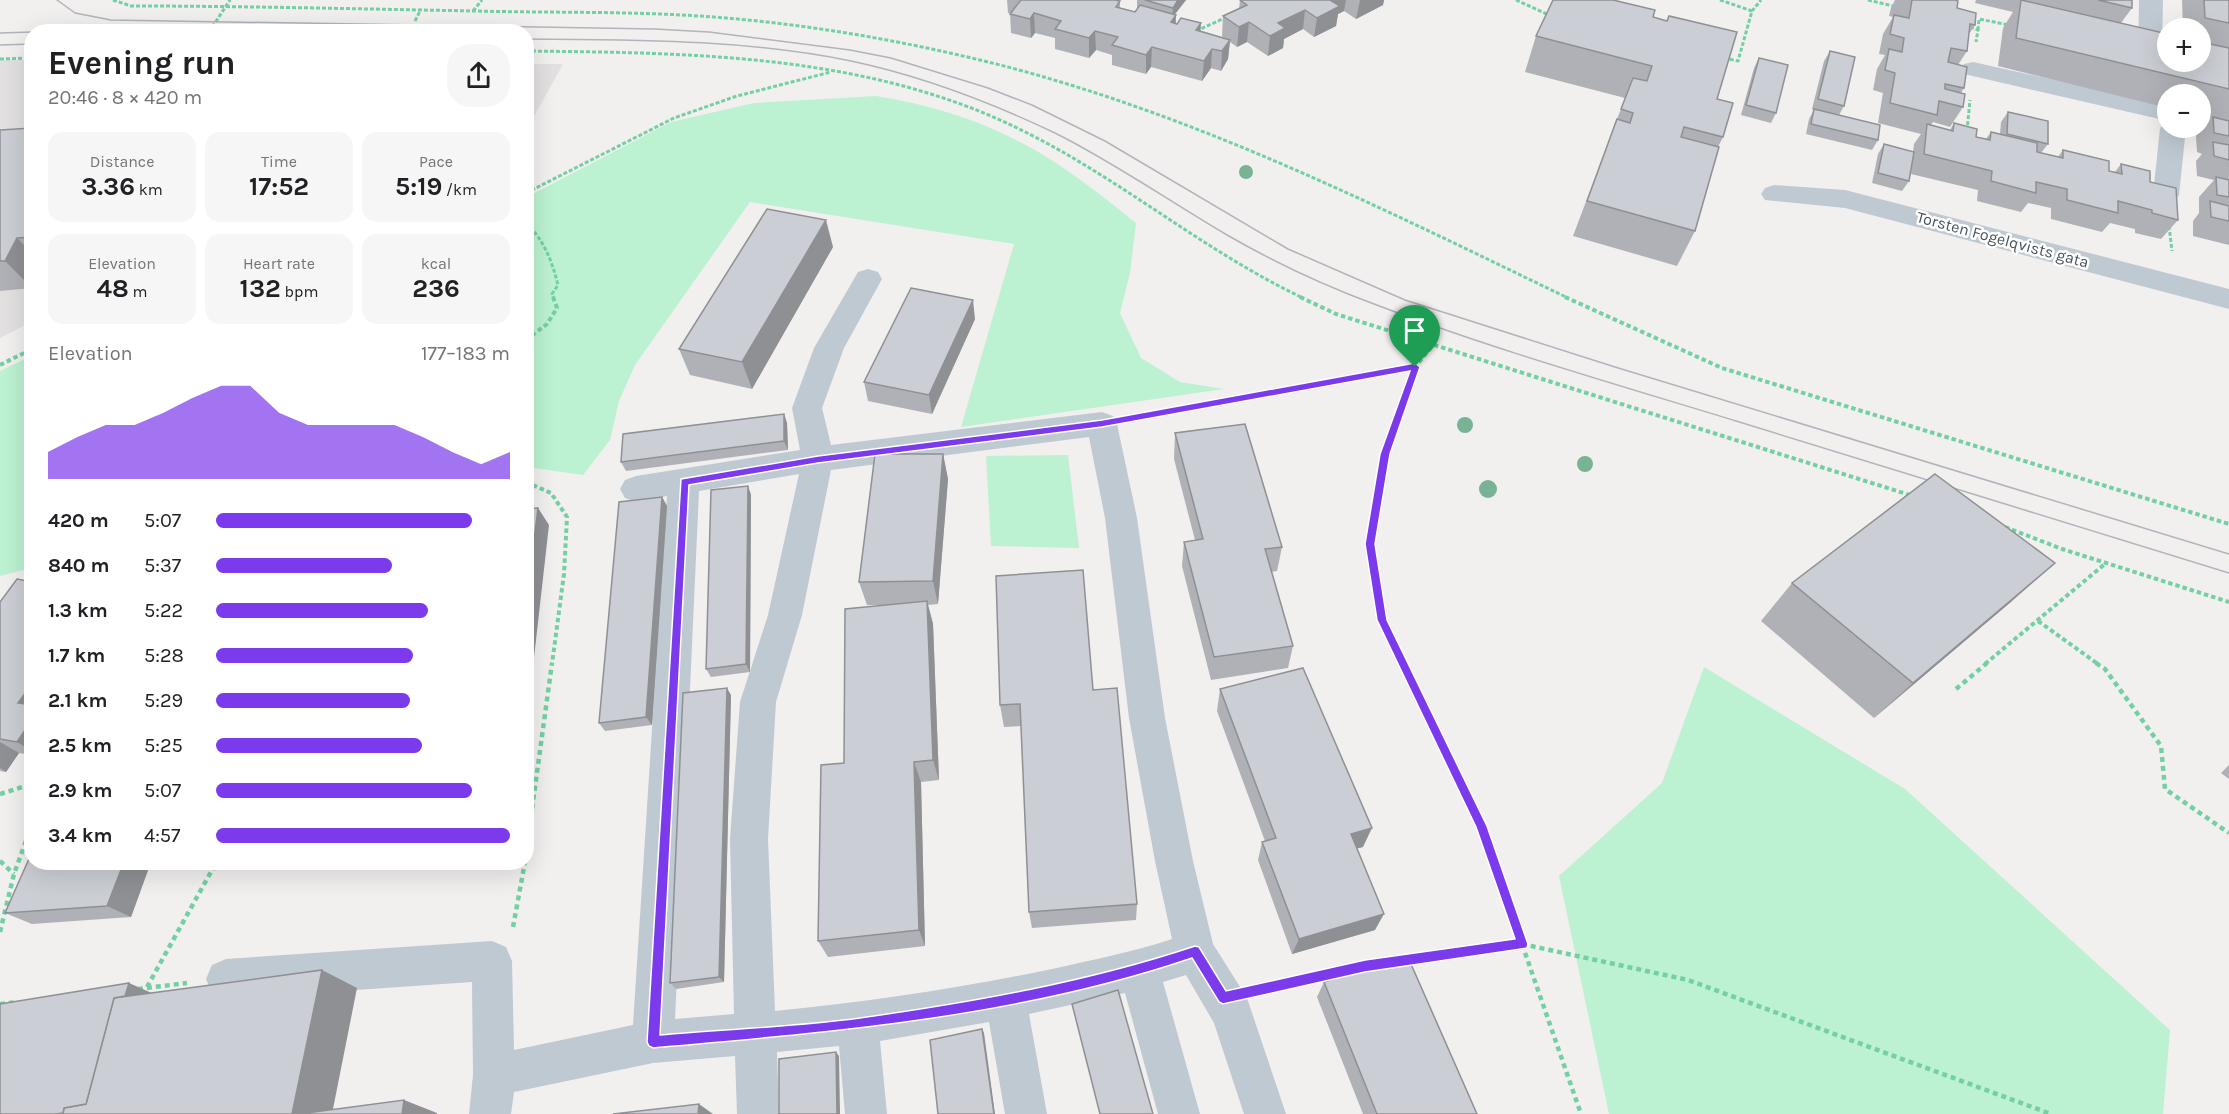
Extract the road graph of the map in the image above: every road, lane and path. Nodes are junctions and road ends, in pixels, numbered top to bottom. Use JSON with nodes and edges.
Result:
{"nodes":[{"id":1,"x":113,"y":0,"type":"edge"},
{"id":2,"x":230,"y":0,"type":"edge"},
{"id":3,"x":482,"y":0,"type":"edge"},
{"id":4,"x":1516,"y":0,"type":"edge"},
{"id":5,"x":1720,"y":0,"type":"edge"},
{"id":6,"x":1761,"y":0,"type":"edge"},
{"id":7,"x":1868,"y":0,"type":"edge"},
{"id":8,"x":2151,"y":0,"type":"edge"},
{"id":9,"x":225,"y":7,"type":"junction"},
{"id":10,"x":421,"y":9,"type":"junction"},
{"id":11,"x":1903,"y":9,"type":"dead end"},
{"id":12,"x":474,"y":11,"type":"junction"},
{"id":13,"x":1752,"y":12,"type":"junction"},
{"id":14,"x":1235,"y":13,"type":"edge"},
{"id":15,"x":1552,"y":16,"type":"edge"},
{"id":16,"x":415,"y":21,"type":"dead end"},
{"id":17,"x":214,"y":24,"type":"edge"},
{"id":18,"x":2011,"y":25,"type":"dead end"},
{"id":19,"x":1968,"y":26,"type":"edge"},
{"id":20,"x":1185,"y":28,"type":"edge"},
{"id":21,"x":1977,"y":30,"type":"junction"},
{"id":22,"x":534,"y":51,"type":"edge"},
{"id":23,"x":2157,"y":53,"type":"edge"},
{"id":24,"x":1716,"y":56,"type":"edge"},
{"id":25,"x":24,"y":58,"type":"edge"},
{"id":26,"x":0,"y":59,"type":"edge"},
{"id":27,"x":1974,"y":69,"type":"junction"},
{"id":28,"x":832,"y":71,"type":"junction"},
{"id":29,"x":2157,"y":111,"type":"edge"},
{"id":30,"x":2211,"y":124,"type":"edge"},
{"id":31,"x":2229,"y":128,"type":"edge"},
{"id":32,"x":1966,"y":136,"type":"edge"},
{"id":33,"x":2172,"y":138,"type":"edge"},
{"id":34,"x":534,"y":190,"type":"edge"},
{"id":35,"x":1774,"y":194,"type":"dead end"},
{"id":36,"x":2166,"y":195,"type":"joint"},
{"id":37,"x":534,"y":231,"type":"edge"},
{"id":38,"x":868,"y":279,"type":"dead end"},
{"id":39,"x":2176,"y":285,"type":"junction"},
{"id":40,"x":2229,"y":299,"type":"edge"},
{"id":41,"x":534,"y":334,"type":"edge"},
{"id":42,"x":1433,"y":345,"type":"junction"},
{"id":43,"x":24,"y":353,"type":"edge"},
{"id":44,"x":0,"y":365,"type":"edge"},
{"id":45,"x":1415,"y":367,"type":"junction"},
{"id":46,"x":1102,"y":424,"type":"junction"},
{"id":47,"x":818,"y":459,"type":"junction"},
{"id":48,"x":684,"y":482,"type":"junction"},
{"id":49,"x":534,"y":486,"type":"edge"},
{"id":50,"x":636,"y":489,"type":"dead end"},
{"id":51,"x":1920,"y":499,"type":"edge"},
{"id":52,"x":1999,"y":524,"type":"edge"},
{"id":53,"x":2229,"y":524,"type":"edge"},
{"id":54,"x":2106,"y":563,"type":"junction"},
{"id":55,"x":2229,"y":602,"type":"edge"},
{"id":56,"x":2038,"y":621,"type":"junction"},
{"id":57,"x":1956,"y":689,"type":"edge"},
{"id":58,"x":24,"y":786,"type":"edge"},
{"id":59,"x":0,"y":794,"type":"edge"},
{"id":60,"x":534,"y":794,"type":"edge"},
{"id":61,"x":2229,"y":833,"type":"edge"},
{"id":62,"x":24,"y":846,"type":"edge"},
{"id":63,"x":0,"y":861,"type":"edge"},
{"id":64,"x":212,"y":870,"type":"edge"},
{"id":65,"x":524,"y":870,"type":"edge"},
{"id":66,"x":14,"y":874,"type":"junction"},
{"id":67,"x":0,"y":932,"type":"edge"},
{"id":68,"x":1522,"y":944,"type":"junction"},
{"id":69,"x":1195,"y":951,"type":"junction"},
{"id":70,"x":492,"y":961,"type":"junction"},
{"id":71,"x":1398,"y":961,"type":"edge"},
{"id":72,"x":1387,"y":963,"type":"edge"},
{"id":73,"x":1139,"y":970,"type":"junction"},
{"id":74,"x":225,"y":979,"type":"joint"},
{"id":75,"x":146,"y":988,"type":"junction"},
{"id":76,"x":135,"y":989,"type":"dead end"},
{"id":77,"x":1223,"y":998,"type":"junction"},
{"id":78,"x":1006,"y":999,"type":"junction"},
{"id":79,"x":22,"y":1001,"type":"edge"},
{"id":80,"x":0,"y":1004,"type":"edge"},
{"id":81,"x":858,"y":1024,"type":"junction"},
{"id":82,"x":757,"y":1032,"type":"junction"},
{"id":83,"x":653,"y":1042,"type":"junction"},
{"id":84,"x":492,"y":1094,"type":"edge"},
{"id":85,"x":758,"y":1114,"type":"edge"},
{"id":86,"x":866,"y":1114,"type":"edge"},
{"id":87,"x":1026,"y":1114,"type":"edge"},
{"id":88,"x":1179,"y":1114,"type":"edge"},
{"id":89,"x":1265,"y":1114,"type":"edge"},
{"id":90,"x":1581,"y":1114,"type":"edge"},
{"id":91,"x":2051,"y":1114,"type":"edge"}],
"edges":[{"from":1,"to":9,"type":"path"},
{"from":2,"to":9,"type":"path"},
{"from":3,"to":12,"type":"path"},
{"from":4,"to":15,"type":"path"},
{"from":5,"to":13,"type":"path"},
{"from":6,"to":13,"type":"path"},
{"from":7,"to":11,"type":"path"},
{"from":8,"to":23,"type":"street"},
{"from":9,"to":10,"type":"path"},
{"from":9,"to":17,"type":"path"},
{"from":10,"to":12,"type":"path"},
{"from":10,"to":16,"type":"path"},
{"from":12,"to":53,"type":"path"},
{"from":13,"to":24,"type":"path"},
{"from":14,"to":20,"type":"path"},
{"from":18,"to":21,"type":"path"},
{"from":19,"to":21,"type":"path"},
{"from":21,"to":27,"type":"path"},
{"from":22,"to":28,"type":"path"},
{"from":25,"to":26,"type":"path"},
{"from":27,"to":29,"type":"street"},
{"from":27,"to":32,"type":"path"},
{"from":28,"to":34,"type":"path"},
{"from":28,"to":42,"type":"path"},
{"from":30,"to":31,"type":"street"},
{"from":33,"to":36,"type":"street"},
{"from":35,"to":39,"type":"street","name":"Torsten Fogelqvists gata"},
{"from":36,"to":39,"type":"path"},
{"from":37,"to":41,"type":"path"},
{"from":38,"to":47,"type":"street"},
{"from":39,"to":40,"type":"street","name":"Torsten Fogelqvists gata"},
{"from":42,"to":45,"type":"path"},
{"from":42,"to":51,"type":"path"},
{"from":43,"to":44,"type":"path"},
{"from":45,"to":46,"type":"path"},
{"from":45,"to":68,"type":"path"},
{"from":46,"to":47,"type":"street"},
{"from":46,"to":69,"type":"street"},
{"from":47,"to":48,"type":"street"},
{"from":47,"to":82,"type":"street"},
{"from":48,"to":50,"type":"street"},
{"from":48,"to":83,"type":"street"},
{"from":49,"to":60,"type":"path"},
{"from":52,"to":54,"type":"path"},
{"from":54,"to":55,"type":"path"},
{"from":54,"to":56,"type":"path"},
{"from":56,"to":57,"type":"path"},
{"from":56,"to":61,"type":"path"},
{"from":58,"to":59,"type":"path"},
{"from":62,"to":66,"type":"path"},
{"from":63,"to":66,"type":"path"},
{"from":64,"to":75,"type":"path"},
{"from":65,"to":70,"type":"path"},
{"from":66,"to":67,"type":"path"},
{"from":68,"to":71,"type":"path"},
{"from":68,"to":90,"type":"path"},
{"from":68,"to":91,"type":"path"},
{"from":69,"to":73,"type":"street"},
{"from":69,"to":77,"type":"street"},
{"from":70,"to":74,"type":"street"},
{"from":70,"to":84,"type":"street"},
{"from":72,"to":77,"type":"path"},
{"from":73,"to":78,"type":"street"},
{"from":73,"to":88,"type":"street"},
{"from":74,"to":75,"type":"path"},
{"from":75,"to":76,"type":"path"},
{"from":77,"to":89,"type":"street"},
{"from":78,"to":81,"type":"street"},
{"from":78,"to":87,"type":"street"},
{"from":79,"to":80,"type":"path"},
{"from":81,"to":82,"type":"street"},
{"from":81,"to":86,"type":"street"},
{"from":82,"to":83,"type":"street"},
{"from":82,"to":85,"type":"street"},
{"from":83,"to":84,"type":"street"}]}
